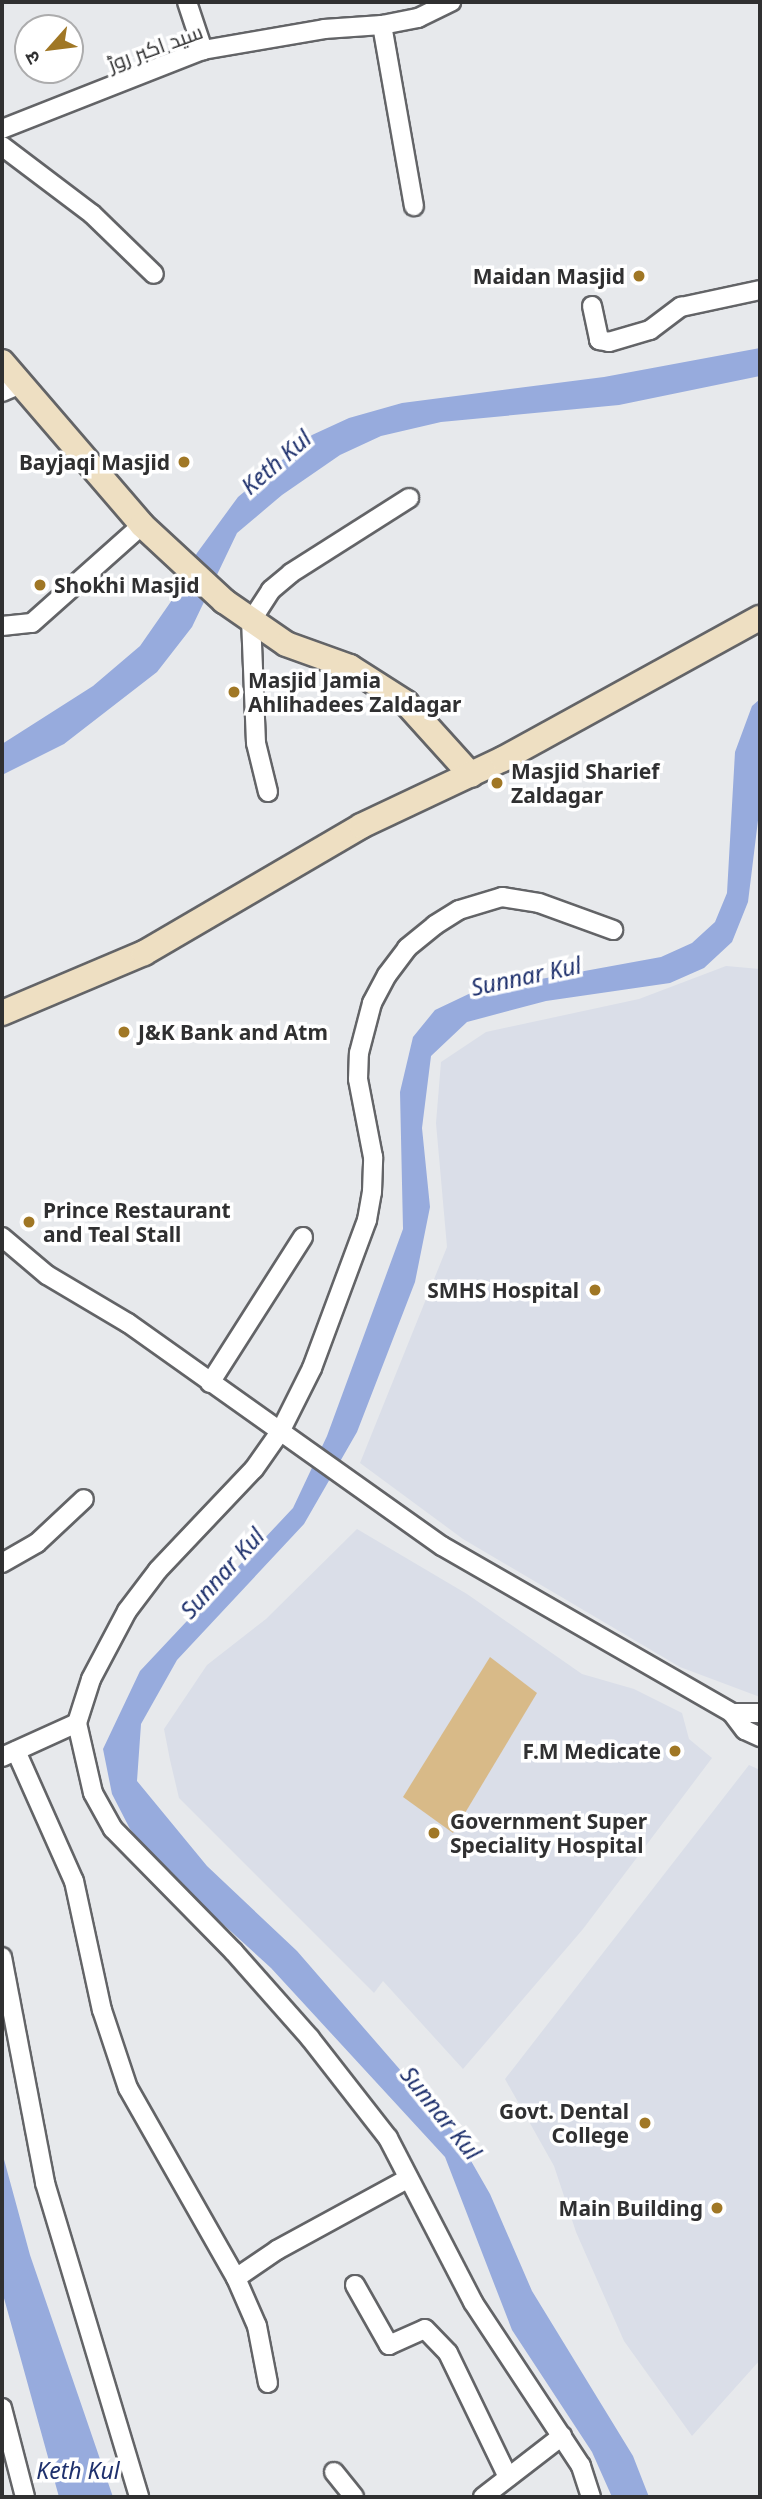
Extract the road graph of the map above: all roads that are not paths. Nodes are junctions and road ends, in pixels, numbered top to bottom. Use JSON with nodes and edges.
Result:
{"nodes":[{"id":1,"x":187,"y":2,"type":"edge"},
{"id":2,"x":451,"y":2,"type":"edge"},
{"id":3,"x":417,"y":10,"type":"edge"},
{"id":4,"x":382,"y":25,"type":"junction"},
{"id":5,"x":203,"y":50,"type":"junction"},
{"id":6,"x":2,"y":129,"type":"edge"},
{"id":7,"x":2,"y":146,"type":"edge"},
{"id":8,"x":415,"y":206,"type":"dead end"},
{"id":9,"x":154,"y":274,"type":"dead end"},
{"id":10,"x":760,"y":290,"type":"edge"},
{"id":11,"x":592,"y":306,"type":"dead end"},
{"id":12,"x":2,"y":362,"type":"edge"},
{"id":13,"x":11,"y":388,"type":"edge"},
{"id":14,"x":409,"y":498,"type":"dead end"},
{"id":15,"x":149,"y":532,"type":"junction"},
{"id":16,"x":760,"y":618,"type":"edge"},
{"id":17,"x":251,"y":621,"type":"junction"},
{"id":18,"x":2,"y":626,"type":"edge"},
{"id":19,"x":471,"y":775,"type":"junction"},
{"id":20,"x":268,"y":792,"type":"dead end"},
{"id":21,"x":613,"y":930,"type":"dead end"},
{"id":22,"x":2,"y":1013,"type":"edge"},
{"id":23,"x":2,"y":1237,"type":"edge"},
{"id":24,"x":303,"y":1237,"type":"dead end"},
{"id":25,"x":210,"y":1383,"type":"junction"},
{"id":26,"x":280,"y":1432,"type":"junction"},
{"id":27,"x":84,"y":1499,"type":"dead end"},
{"id":28,"x":2,"y":1563,"type":"edge"},
{"id":29,"x":732,"y":1713,"type":"junction"},
{"id":30,"x":760,"y":1713,"type":"edge"},
{"id":31,"x":77,"y":1723,"type":"junction"},
{"id":32,"x":760,"y":1737,"type":"edge"},
{"id":33,"x":9,"y":1754,"type":"edge"},
{"id":34,"x":2,"y":1957,"type":"edge"},
{"id":35,"x":407,"y":2179,"type":"junction"},
{"id":36,"x":236,"y":2278,"type":"junction"},
{"id":37,"x":355,"y":2285,"type":"dead end"},
{"id":38,"x":268,"y":2383,"type":"dead end"},
{"id":39,"x":2,"y":2408,"type":"edge"},
{"id":40,"x":562,"y":2436,"type":"junction"},
{"id":41,"x":334,"y":2472,"type":"dead end"},
{"id":42,"x":508,"y":2477,"type":"junction"},
{"id":43,"x":25,"y":2497,"type":"edge"},
{"id":44,"x":139,"y":2497,"type":"edge"},
{"id":45,"x":354,"y":2497,"type":"edge"},
{"id":46,"x":483,"y":2497,"type":"edge"},
{"id":47,"x":591,"y":2497,"type":"edge"}],
"edges":[{"from":1,"to":5,"type":"street"},
{"from":2,"to":3,"type":"street","name":"سید اکبر روڑ"},
{"from":3,"to":4,"type":"street","name":"سید اکبر روڑ"},
{"from":4,"to":5,"type":"street","name":"سید اکبر روڑ"},
{"from":4,"to":8,"type":"street"},
{"from":5,"to":6,"type":"street","name":"سید اکبر روڑ"},
{"from":7,"to":9,"type":"street"},
{"from":10,"to":11,"type":"street"},
{"from":12,"to":13,"type":"main road"},
{"from":13,"to":15,"type":"main road"},
{"from":14,"to":17,"type":"street"},
{"from":15,"to":17,"type":"main road"},
{"from":15,"to":18,"type":"street"},
{"from":16,"to":19,"type":"main road"},
{"from":17,"to":19,"type":"main road"},
{"from":17,"to":20,"type":"street"},
{"from":19,"to":22,"type":"main road"},
{"from":21,"to":26,"type":"street"},
{"from":23,"to":25,"type":"street"},
{"from":24,"to":25,"type":"street"},
{"from":25,"to":26,"type":"street"},
{"from":26,"to":29,"type":"street"},
{"from":26,"to":31,"type":"street"},
{"from":27,"to":28,"type":"street"},
{"from":29,"to":30,"type":"street"},
{"from":29,"to":32,"type":"street"},
{"from":31,"to":33,"type":"street"},
{"from":31,"to":35,"type":"street"},
{"from":33,"to":36,"type":"street"},
{"from":34,"to":44,"type":"street"},
{"from":35,"to":36,"type":"street"},
{"from":35,"to":40,"type":"street"},
{"from":36,"to":38,"type":"street"},
{"from":37,"to":42,"type":"street"},
{"from":39,"to":43,"type":"street"},
{"from":40,"to":42,"type":"street"},
{"from":40,"to":47,"type":"street"},
{"from":41,"to":45,"type":"street"},
{"from":42,"to":46,"type":"street"}]}
